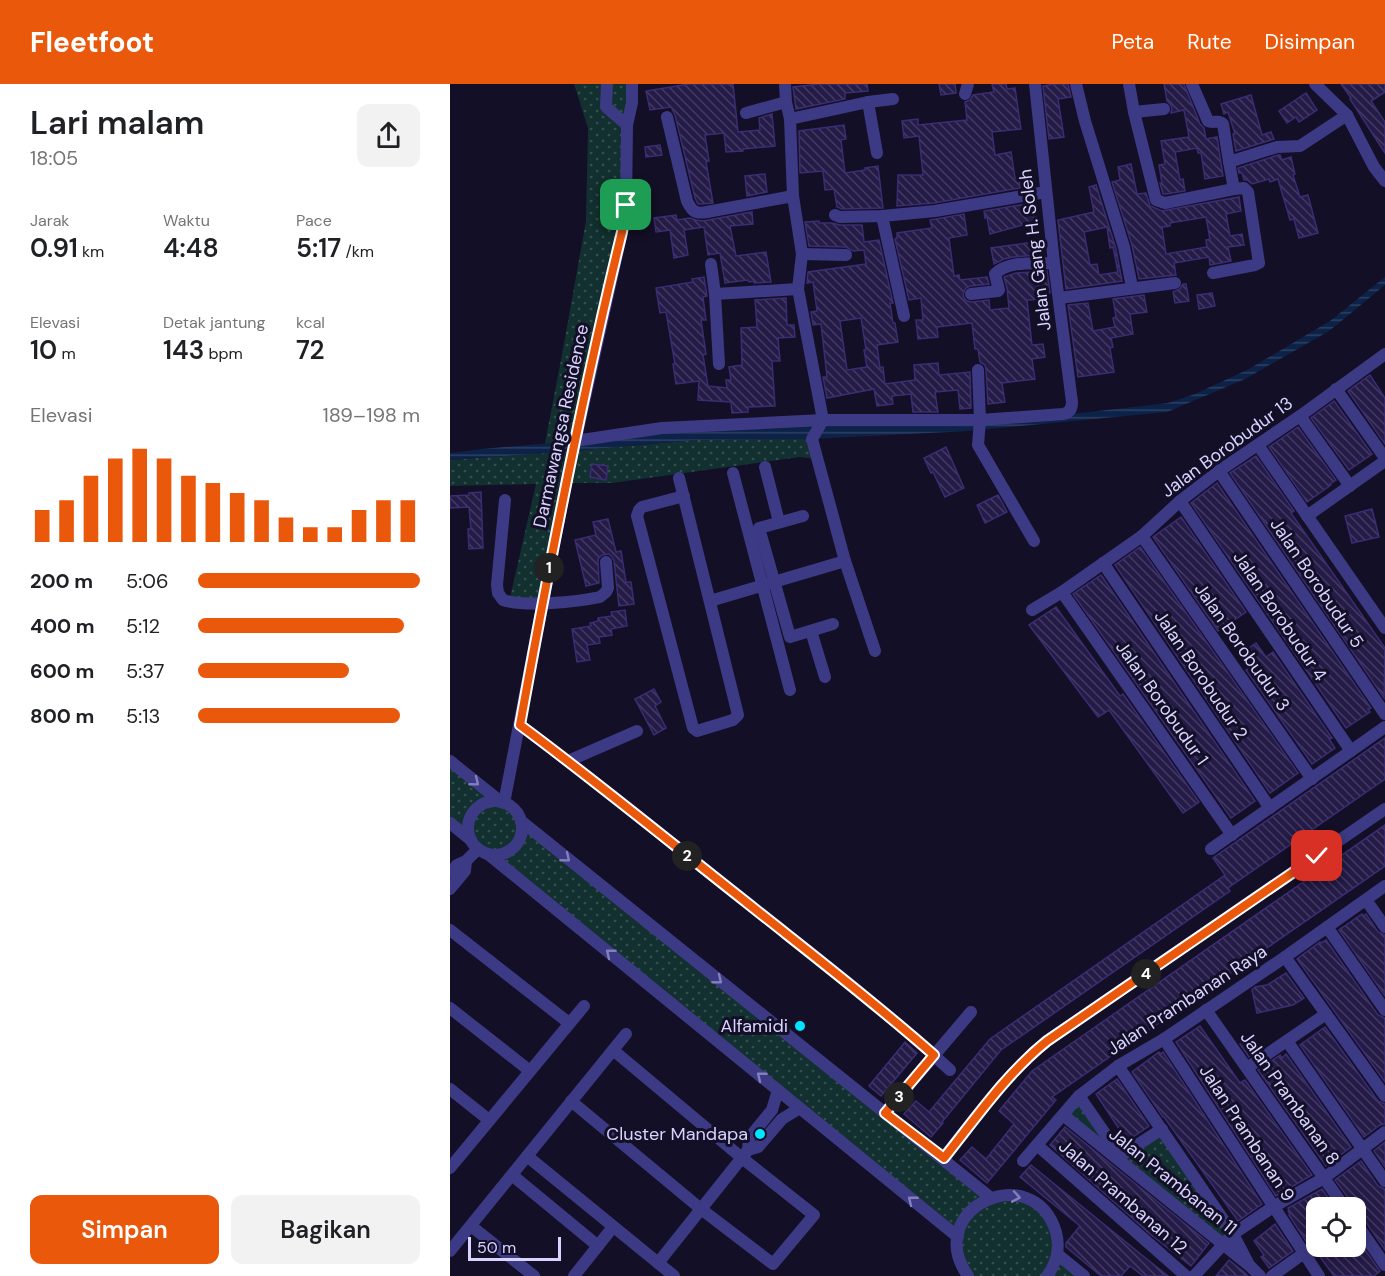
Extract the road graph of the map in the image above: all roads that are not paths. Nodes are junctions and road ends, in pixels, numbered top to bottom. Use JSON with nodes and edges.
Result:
{"nodes":[{"id":1,"x":607,"y":84,"type":"edge"},
{"id":2,"x":632,"y":84,"type":"edge"},
{"id":3,"x":785,"y":84,"type":"edge"},
{"id":4,"x":1035,"y":84,"type":"edge"},
{"id":5,"x":1076,"y":84,"type":"edge"},
{"id":6,"x":1129,"y":84,"type":"edge"},
{"id":7,"x":1192,"y":84,"type":"edge"},
{"id":8,"x":1319,"y":85,"type":"edge"},
{"id":9,"x":893,"y":99,"type":"dead end"},
{"id":10,"x":786,"y":102,"type":"junction"},
{"id":11,"x":868,"y":102,"type":"junction"},
{"id":12,"x":1164,"y":109,"type":"dead end"},
{"id":13,"x":1134,"y":112,"type":"junction"},
{"id":14,"x":746,"y":113,"type":"dead end"},
{"id":15,"x":1347,"y":115,"type":"junction"},
{"id":16,"x":667,"y":117,"type":"dead end"},
{"id":17,"x":790,"y":119,"type":"junction"},
{"id":18,"x":627,"y":125,"type":"junction"},
{"id":19,"x":877,"y":153,"type":"dead end"},
{"id":20,"x":1229,"y":162,"type":"junction"},
{"id":21,"x":1385,"y":181,"type":"edge"},
{"id":22,"x":1234,"y":189,"type":"junction"},
{"id":23,"x":1046,"y":192,"type":"junction"},
{"id":24,"x":793,"y":196,"type":"junction"},
{"id":25,"x":835,"y":215,"type":"dead end"},
{"id":26,"x":882,"y":216,"type":"junction"},
{"id":27,"x":802,"y":254,"type":"junction"},
{"id":28,"x":846,"y":255,"type":"dead end"},
{"id":29,"x":1054,"y":263,"type":"junction"},
{"id":30,"x":711,"y":264,"type":"dead end"},
{"id":31,"x":1213,"y":273,"type":"dead end"},
{"id":32,"x":1175,"y":283,"type":"dead end"},
{"id":33,"x":1132,"y":287,"type":"junction"},
{"id":34,"x":798,"y":289,"type":"junction"},
{"id":35,"x":715,"y":294,"type":"junction"},
{"id":36,"x":971,"y":294,"type":"dead end"},
{"id":37,"x":1059,"y":298,"type":"junction"},
{"id":38,"x":904,"y":316,"type":"dead end"},
{"id":39,"x":1381,"y":358,"type":"edge"},
{"id":40,"x":719,"y":364,"type":"dead end"},
{"id":41,"x":978,"y":370,"type":"dead end"},
{"id":42,"x":1385,"y":372,"type":"edge"},
{"id":43,"x":1336,"y":389,"type":"junction"},
{"id":44,"x":1300,"y":416,"type":"junction"},
{"id":45,"x":823,"y":420,"type":"junction"},
{"id":46,"x":980,"y":420,"type":"junction"},
{"id":47,"x":575,"y":441,"type":"junction"},
{"id":48,"x":1258,"y":445,"type":"junction"},
{"id":49,"x":1385,"y":460,"type":"edge"},
{"id":50,"x":765,"y":466,"type":"dead end"},
{"id":51,"x":1219,"y":471,"type":"junction"},
{"id":52,"x":733,"y":473,"type":"dead end"},
{"id":53,"x":679,"y":478,"type":"dead end"},
{"id":54,"x":1350,"y":486,"type":"junction"},
{"id":55,"x":684,"y":496,"type":"junction"},
{"id":56,"x":505,"y":500,"type":"dead end"},
{"id":57,"x":1180,"y":501,"type":"junction"},
{"id":58,"x":803,"y":516,"type":"dead end"},
{"id":59,"x":1307,"y":516,"type":"junction"},
{"id":60,"x":779,"y":522,"type":"junction"},
{"id":61,"x":1142,"y":536,"type":"junction"},
{"id":62,"x":1034,"y":541,"type":"dead end"},
{"id":63,"x":845,"y":561,"type":"junction"},
{"id":64,"x":606,"y":562,"type":"dead end"},
{"id":65,"x":1103,"y":563,"type":"junction"},
{"id":66,"x":768,"y":584,"type":"junction"},
{"id":67,"x":1062,"y":592,"type":"junction"},
{"id":68,"x":710,"y":601,"type":"junction"},
{"id":69,"x":542,"y":604,"type":"junction"},
{"id":70,"x":1032,"y":610,"type":"dead end"},
{"id":71,"x":1383,"y":621,"type":"edge"},
{"id":72,"x":833,"y":624,"type":"dead end"},
{"id":73,"x":811,"y":631,"type":"junction"},
{"id":74,"x":875,"y":651,"type":"dead end"},
{"id":75,"x":825,"y":677,"type":"dead end"},
{"id":76,"x":790,"y":690,"type":"dead end"},
{"id":77,"x":1385,"y":714,"type":"edge"},
{"id":78,"x":520,"y":725,"type":"junction"},
{"id":79,"x":1385,"y":727,"type":"edge"},
{"id":80,"x":637,"y":731,"type":"dead end"},
{"id":81,"x":1351,"y":751,"type":"junction"},
{"id":82,"x":450,"y":761,"type":"edge"},
{"id":83,"x":568,"y":761,"type":"junction"},
{"id":84,"x":1312,"y":778,"type":"junction"},
{"id":85,"x":502,"y":803,"type":"junction"},
{"id":86,"x":1270,"y":808,"type":"junction"},
{"id":87,"x":1385,"y":809,"type":"edge"},
{"id":88,"x":521,"y":821,"type":"junction"},
{"id":89,"x":450,"y":823,"type":"edge"},
{"id":90,"x":1232,"y":835,"type":"junction"},
{"id":91,"x":479,"y":848,"type":"junction"},
{"id":92,"x":1211,"y":849,"type":"dead end"},
{"id":93,"x":466,"y":861,"type":"junction"},
{"id":94,"x":450,"y":873,"type":"edge"},
{"id":95,"x":1385,"y":886,"type":"edge"},
{"id":96,"x":450,"y":889,"type":"edge"},
{"id":97,"x":1366,"y":900,"type":"junction"},
{"id":98,"x":1327,"y":927,"type":"junction"},
{"id":99,"x":1385,"y":927,"type":"edge"},
{"id":100,"x":450,"y":930,"type":"edge"},
{"id":101,"x":1285,"y":957,"type":"junction"},
{"id":102,"x":584,"y":1006,"type":"dead end"},
{"id":103,"x":450,"y":1008,"type":"edge"},
{"id":104,"x":1206,"y":1010,"type":"junction"},
{"id":105,"x":1385,"y":1010,"type":"edge"},
{"id":106,"x":971,"y":1012,"type":"dead end"},
{"id":107,"x":1326,"y":1014,"type":"junction"},
{"id":108,"x":569,"y":1023,"type":"junction"},
{"id":109,"x":626,"y":1034,"type":"dead end"},
{"id":110,"x":1164,"y":1039,"type":"junction"},
{"id":111,"x":1287,"y":1041,"type":"junction"},
{"id":112,"x":612,"y":1050,"type":"junction"},
{"id":113,"x":934,"y":1055,"type":"junction"},
{"id":114,"x":1118,"y":1066,"type":"junction"},
{"id":115,"x":1247,"y":1068,"type":"junction"},
{"id":116,"x":950,"y":1070,"type":"dead end"},
{"id":117,"x":530,"y":1071,"type":"junction"},
{"id":118,"x":450,"y":1089,"type":"edge"},
{"id":119,"x":778,"y":1090,"type":"junction"},
{"id":120,"x":1079,"y":1096,"type":"junction"},
{"id":121,"x":1385,"y":1096,"type":"edge"},
{"id":122,"x":571,"y":1101,"type":"junction"},
{"id":123,"x":800,"y":1108,"type":"junction"},
{"id":124,"x":772,"y":1110,"type":"junction"},
{"id":125,"x":885,"y":1113,"type":"junction"},
{"id":126,"x":1063,"y":1115,"type":"junction"},
{"id":127,"x":782,"y":1119,"type":"junction"},
{"id":128,"x":489,"y":1120,"type":"junction"},
{"id":129,"x":1162,"y":1129,"type":"junction"},
{"id":130,"x":1385,"y":1132,"type":"edge"},
{"id":131,"x":1037,"y":1145,"type":"junction"},
{"id":132,"x":1363,"y":1149,"type":"junction"},
{"id":133,"x":745,"y":1154,"type":"junction"},
{"id":134,"x":527,"y":1156,"type":"junction"},
{"id":135,"x":1118,"y":1157,"type":"junction"},
{"id":136,"x":944,"y":1158,"type":"junction"},
{"id":137,"x":1023,"y":1161,"type":"dead end"},
{"id":138,"x":450,"y":1168,"type":"edge"},
{"id":139,"x":512,"y":1175,"type":"junction"},
{"id":140,"x":1324,"y":1178,"type":"junction"},
{"id":141,"x":1385,"y":1181,"type":"edge"},
{"id":142,"x":1337,"y":1197,"type":"edge"},
{"id":143,"x":991,"y":1198,"type":"junction"},
{"id":144,"x":1273,"y":1207,"type":"junction"},
{"id":145,"x":701,"y":1209,"type":"junction"},
{"id":146,"x":471,"y":1226,"type":"junction"},
{"id":147,"x":613,"y":1227,"type":"junction"},
{"id":148,"x":1233,"y":1234,"type":"junction"},
{"id":149,"x":958,"y":1236,"type":"junction"},
{"id":150,"x":1366,"y":1237,"type":"edge"},
{"id":151,"x":1222,"y":1245,"type":"junction"},
{"id":152,"x":598,"y":1246,"type":"junction"},
{"id":153,"x":450,"y":1251,"type":"edge"},
{"id":154,"x":1304,"y":1253,"type":"junction"},
{"id":155,"x":1057,"y":1254,"type":"junction"},
{"id":156,"x":658,"y":1263,"type":"junction"},
{"id":157,"x":1385,"y":1265,"type":"edge"},
{"id":158,"x":1250,"y":1266,"type":"junction"},
{"id":159,"x":534,"y":1276,"type":"edge"},
{"id":160,"x":574,"y":1276,"type":"edge"},
{"id":161,"x":674,"y":1276,"type":"edge"},
{"id":162,"x":968,"y":1276,"type":"edge"},
{"id":163,"x":1047,"y":1276,"type":"edge"},
{"id":164,"x":1084,"y":1276,"type":"edge"},
{"id":165,"x":1186,"y":1276,"type":"edge"},
{"id":166,"x":1194,"y":1276,"type":"edge"},
{"id":167,"x":1260,"y":1276,"type":"edge"},
{"id":168,"x":1272,"y":1276,"type":"edge"},
{"id":169,"x":1319,"y":1276,"type":"edge"}],
"edges":[{"from":1,"to":18,"type":"street"},
{"from":2,"to":18,"type":"street","name":"Darmawangsa Residence"},
{"from":3,"to":10,"type":"street"},
{"from":4,"to":23,"type":"street","name":"Jalan Gang H. Soleh"},
{"from":5,"to":33,"type":"street"},
{"from":6,"to":13,"type":"street"},
{"from":7,"to":20,"type":"street"},
{"from":8,"to":15,"type":"street"},
{"from":9,"to":11,"type":"street"},
{"from":10,"to":14,"type":"street"},
{"from":10,"to":17,"type":"street"},
{"from":11,"to":17,"type":"street"},
{"from":11,"to":19,"type":"street"},
{"from":12,"to":13,"type":"street"},
{"from":13,"to":22,"type":"street"},
{"from":15,"to":20,"type":"street"},
{"from":15,"to":21,"type":"street"},
{"from":16,"to":24,"type":"street"},
{"from":17,"to":24,"type":"street"},
{"from":18,"to":47,"type":"street","name":"Darmawangsa Residence"},
{"from":20,"to":22,"type":"street"},
{"from":22,"to":31,"type":"street"},
{"from":23,"to":26,"type":"street"},
{"from":23,"to":29,"type":"street","name":"Jalan Gang H. Soleh"},
{"from":24,"to":27,"type":"street"},
{"from":25,"to":26,"type":"street"},
{"from":26,"to":38,"type":"street"},
{"from":27,"to":28,"type":"street"},
{"from":27,"to":34,"type":"street"},
{"from":29,"to":36,"type":"street"},
{"from":29,"to":37,"type":"street","name":"Jalan Gang H. Soleh"},
{"from":30,"to":35,"type":"street"},
{"from":32,"to":33,"type":"street"},
{"from":33,"to":37,"type":"street"},
{"from":34,"to":35,"type":"street"},
{"from":34,"to":45,"type":"street"},
{"from":35,"to":40,"type":"street"},
{"from":37,"to":46,"type":"street","name":"Jalan Gang H. Soleh"},
{"from":39,"to":42,"type":"street"},
{"from":39,"to":43,"type":"street","name":"Jalan Borobudur 13"},
{"from":41,"to":46,"type":"street"},
{"from":43,"to":44,"type":"street","name":"Jalan Borobudur 13"},
{"from":43,"to":49,"type":"street"},
{"from":44,"to":48,"type":"street","name":"Jalan Borobudur 13"},
{"from":44,"to":54,"type":"street"},
{"from":45,"to":46,"type":"street"},
{"from":45,"to":47,"type":"street"},
{"from":45,"to":63,"type":"street"},
{"from":46,"to":62,"type":"street"},
{"from":47,"to":69,"type":"street","name":"Darmawangsa Residence"},
{"from":48,"to":51,"type":"street","name":"Jalan Borobudur 13"},
{"from":48,"to":59,"type":"street"},
{"from":49,"to":54,"type":"street"},
{"from":50,"to":60,"type":"street"},
{"from":51,"to":57,"type":"street","name":"Jalan Borobudur 13"},
{"from":51,"to":77,"type":"street","name":"Jalan Borobudur 5"},
{"from":52,"to":66,"type":"street"},
{"from":53,"to":55,"type":"street"},
{"from":54,"to":59,"type":"street"},
{"from":55,"to":68,"type":"street"},
{"from":55,"to":68,"type":"street"},
{"from":56,"to":69,"type":"street"},
{"from":57,"to":61,"type":"street","name":"Jalan Borobudur 13"},
{"from":57,"to":81,"type":"street","name":"Jalan Borobudur 4"},
{"from":58,"to":60,"type":"street"},
{"from":59,"to":71,"type":"street"},
{"from":60,"to":66,"type":"street"},
{"from":61,"to":65,"type":"street","name":"Jalan Borobudur 13"},
{"from":61,"to":84,"type":"street","name":"Jalan Borobudur 3"},
{"from":63,"to":66,"type":"street"},
{"from":63,"to":74,"type":"street"},
{"from":64,"to":69,"type":"street"},
{"from":65,"to":67,"type":"street","name":"Jalan Borobudur 13"},
{"from":65,"to":86,"type":"street","name":"Jalan Borobudur 2"},
{"from":66,"to":68,"type":"street"},
{"from":66,"to":73,"type":"street"},
{"from":66,"to":76,"type":"street"},
{"from":67,"to":70,"type":"street","name":"Jalan Borobudur 13"},
{"from":67,"to":90,"type":"street","name":"Jalan Borobudur 1"},
{"from":69,"to":78,"type":"street","name":"Darmawangsa Residence"},
{"from":72,"to":73,"type":"street"},
{"from":73,"to":75,"type":"street"},
{"from":78,"to":83,"type":"street"},
{"from":78,"to":85,"type":"street","name":"Darmawangsa Residence"},
{"from":79,"to":81,"type":"street"},
{"from":80,"to":83,"type":"street"},
{"from":81,"to":84,"type":"street"},
{"from":82,"to":85,"type":"street","one_way":true},
{"from":83,"to":113,"type":"street"},
{"from":84,"to":86,"type":"street"},
{"from":85,"to":88,"type":"street"},
{"from":85,"to":91,"type":"street"},
{"from":86,"to":90,"type":"street"},
{"from":87,"to":136,"type":"street"},
{"from":88,"to":91,"type":"street"},
{"from":88,"to":125,"type":"street","one_way":true},
{"from":89,"to":91,"type":"street"},
{"from":90,"to":92,"type":"street"},
{"from":91,"to":93,"type":"street"},
{"from":119,"to":91,"type":"street","one_way":true},
{"from":93,"to":94,"type":"street"},
{"from":93,"to":96,"type":"street"},
{"from":95,"to":97,"type":"street","name":"Jalan Prambanan Raya"},
{"from":97,"to":98,"type":"street","name":"Jalan Prambanan Raya"},
{"from":97,"to":99,"type":"street"},
{"from":98,"to":101,"type":"street","name":"Jalan Prambanan Raya"},
{"from":98,"to":105,"type":"street"},
{"from":100,"to":108,"type":"street"},
{"from":101,"to":104,"type":"street","name":"Jalan Prambanan Raya"},
{"from":101,"to":107,"type":"street"},
{"from":102,"to":108,"type":"street"},
{"from":103,"to":117,"type":"street"},
{"from":104,"to":110,"type":"street","name":"Jalan Prambanan Raya"},
{"from":104,"to":115,"type":"street","name":"Jalan Prambanan 8"},
{"from":106,"to":113,"type":"street"},
{"from":107,"to":111,"type":"street"},
{"from":107,"to":121,"type":"street"},
{"from":108,"to":117,"type":"street"},
{"from":109,"to":112,"type":"street"},
{"from":110,"to":114,"type":"street","name":"Jalan Prambanan Raya"},
{"from":110,"to":144,"type":"street","name":"Jalan Prambanan 9"},
{"from":111,"to":115,"type":"street"},
{"from":111,"to":132,"type":"street"},
{"from":112,"to":122,"type":"street"},
{"from":112,"to":133,"type":"street"},
{"from":113,"to":116,"type":"street"},
{"from":113,"to":125,"type":"street"},
{"from":114,"to":120,"type":"street","name":"Jalan Prambanan Raya"},
{"from":114,"to":129,"type":"street"},
{"from":115,"to":140,"type":"street","name":"Jalan Prambanan 8"},
{"from":117,"to":128,"type":"street"},
{"from":118,"to":128,"type":"street"},
{"from":119,"to":123,"type":"street"},
{"from":119,"to":124,"type":"street"},
{"from":120,"to":126,"type":"street","name":"Jalan Prambanan Raya"},
{"from":120,"to":135,"type":"street"},
{"from":122,"to":134,"type":"street"},
{"from":122,"to":145,"type":"street"},
{"from":123,"to":127,"type":"street"},
{"from":149,"to":123,"type":"street","one_way":true},
{"from":124,"to":127,"type":"street"},
{"from":124,"to":133,"type":"street"},
{"from":125,"to":136,"type":"street"},
{"from":126,"to":131,"type":"street","name":"Jalan Prambanan Raya"},
{"from":126,"to":135,"type":"street","name":"Jalan Prambanan 11"},
{"from":127,"to":133,"type":"street"},
{"from":128,"to":138,"type":"street"},
{"from":129,"to":135,"type":"street"},
{"from":129,"to":148,"type":"street"},
{"from":130,"to":132,"type":"street"},
{"from":131,"to":137,"type":"street","name":"Jalan Prambanan Raya"},
{"from":131,"to":165,"type":"street","name":"Jalan Prambanan 12"},
{"from":132,"to":140,"type":"street"},
{"from":132,"to":141,"type":"street"},
{"from":133,"to":145,"type":"street"},
{"from":133,"to":145,"type":"street"},
{"from":134,"to":139,"type":"street"},
{"from":134,"to":147,"type":"street"},
{"from":135,"to":151,"type":"street","name":"Jalan Prambanan 11"},
{"from":136,"to":143,"type":"street"},
{"from":139,"to":146,"type":"street"},
{"from":139,"to":152,"type":"street"},
{"from":140,"to":142,"type":"street","name":"Jalan Prambanan 8"},
{"from":140,"to":144,"type":"street"},
{"from":143,"to":149,"type":"street"},
{"from":143,"to":155,"type":"street","one_way":true},
{"from":144,"to":148,"type":"street"},
{"from":144,"to":154,"type":"street","name":"Jalan Prambanan 9"},
{"from":145,"to":156,"type":"street"},
{"from":146,"to":153,"type":"street"},
{"from":146,"to":159,"type":"street"},
{"from":147,"to":152,"type":"street"},
{"from":147,"to":156,"type":"street"},
{"from":148,"to":151,"type":"street"},
{"from":148,"to":158,"type":"street"},
{"from":149,"to":162,"type":"street"},
{"from":150,"to":157,"type":"street"},
{"from":151,"to":158,"type":"street","name":"Jalan Prambanan 11"},
{"from":151,"to":166,"type":"street"},
{"from":152,"to":160,"type":"street"},
{"from":154,"to":168,"type":"street"},
{"from":154,"to":169,"type":"street","name":"Jalan Prambanan 9"},
{"from":155,"to":163,"type":"street"},
{"from":155,"to":164,"type":"street"},
{"from":156,"to":161,"type":"street"},
{"from":158,"to":167,"type":"street","name":"Jalan Prambanan 11"}]}
